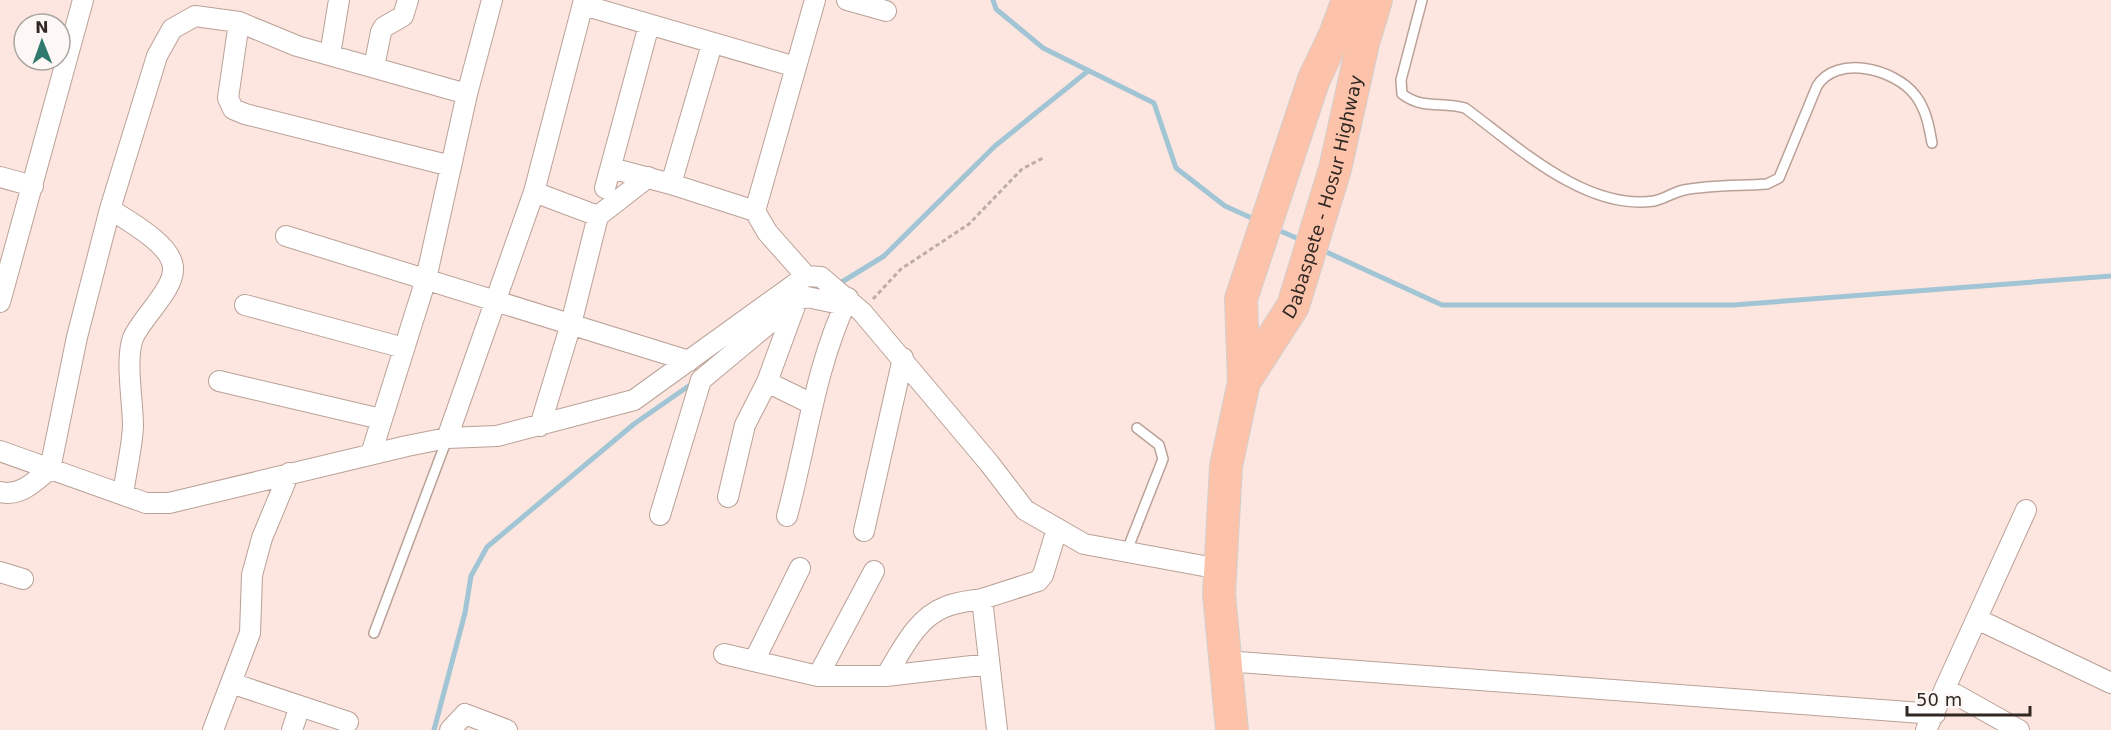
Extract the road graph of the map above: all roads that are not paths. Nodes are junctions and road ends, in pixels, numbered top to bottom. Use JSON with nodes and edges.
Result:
{"nodes":[{"id":1,"x":83,"y":0,"type":"edge"},
{"id":2,"x":339,"y":0,"type":"edge"},
{"id":3,"x":408,"y":0,"type":"edge"},
{"id":4,"x":492,"y":0,"type":"edge"},
{"id":5,"x":815,"y":0,"type":"edge"},
{"id":6,"x":847,"y":0,"type":"edge"},
{"id":7,"x":1348,"y":0,"type":"edge"},
{"id":8,"x":1376,"y":0,"type":"edge"},
{"id":9,"x":1422,"y":0,"type":"edge"},
{"id":10,"x":583,"y":2,"type":"edge"},
{"id":11,"x":886,"y":11,"type":"dead end"},
{"id":12,"x":239,"y":22,"type":"junction"},
{"id":13,"x":650,"y":25,"type":"junction"},
{"id":14,"x":1349,"y":39,"type":"junction"},
{"id":15,"x":712,"y":44,"type":"junction"},
{"id":16,"x":330,"y":55,"type":"junction"},
{"id":17,"x":796,"y":67,"type":"junction"},
{"id":18,"x":374,"y":68,"type":"junction"},
{"id":19,"x":467,"y":94,"type":"junction"},
{"id":20,"x":1932,"y":143,"type":"dead end"},
{"id":21,"x":451,"y":166,"type":"junction"},
{"id":22,"x":611,"y":168,"type":"junction"},
{"id":23,"x":0,"y":177,"type":"edge"},
{"id":24,"x":648,"y":177,"type":"junction"},
{"id":25,"x":670,"y":184,"type":"junction"},
{"id":26,"x":33,"y":186,"type":"junction"},
{"id":27,"x":605,"y":188,"type":"dead end"},
{"id":28,"x":534,"y":192,"type":"junction"},
{"id":29,"x":110,"y":209,"type":"junction"},
{"id":30,"x":755,"y":211,"type":"junction"},
{"id":31,"x":597,"y":216,"type":"junction"},
{"id":32,"x":286,"y":236,"type":"dead end"},
{"id":33,"x":6,"y":255,"type":"edge"},
{"id":34,"x":813,"y":277,"type":"junction"},
{"id":35,"x":426,"y":279,"type":"junction"},
{"id":36,"x":797,"y":300,"type":"junction"},
{"id":37,"x":495,"y":301,"type":"junction"},
{"id":38,"x":0,"y":302,"type":"edge"},
{"id":39,"x":850,"y":303,"type":"junction"},
{"id":40,"x":245,"y":305,"type":"dead end"},
{"id":41,"x":571,"y":324,"type":"junction"},
{"id":42,"x":404,"y":348,"type":"junction"},
{"id":43,"x":903,"y":358,"type":"junction"},
{"id":44,"x":689,"y":361,"type":"junction"},
{"id":45,"x":219,"y":381,"type":"dead end"},
{"id":46,"x":767,"y":382,"type":"junction"},
{"id":47,"x":1244,"y":382,"type":"junction"},
{"id":48,"x":812,"y":404,"type":"junction"},
{"id":49,"x":381,"y":419,"type":"junction"},
{"id":50,"x":540,"y":426,"type":"junction"},
{"id":51,"x":1137,"y":428,"type":"dead end"},
{"id":52,"x":447,"y":438,"type":"junction"},
{"id":53,"x":0,"y":451,"type":"edge"},
{"id":54,"x":370,"y":454,"type":"junction"},
{"id":55,"x":50,"y":469,"type":"junction"},
{"id":56,"x":289,"y":473,"type":"junction"},
{"id":57,"x":0,"y":492,"type":"edge"},
{"id":58,"x":123,"y":494,"type":"junction"},
{"id":59,"x":728,"y":497,"type":"dead end"},
{"id":60,"x":2026,"y":510,"type":"dead end"},
{"id":61,"x":660,"y":515,"type":"dead end"},
{"id":62,"x":787,"y":516,"type":"dead end"},
{"id":63,"x":1057,"y":529,"type":"junction"},
{"id":64,"x":864,"y":531,"type":"dead end"},
{"id":65,"x":1126,"y":553,"type":"junction"},
{"id":66,"x":800,"y":568,"type":"dead end"},
{"id":67,"x":1220,"y":569,"type":"junction"},
{"id":68,"x":874,"y":570,"type":"dead end"},
{"id":69,"x":0,"y":572,"type":"edge"},
{"id":70,"x":23,"y":579,"type":"dead end"},
{"id":71,"x":982,"y":599,"type":"junction"},
{"id":72,"x":1977,"y":619,"type":"junction"},
{"id":73,"x":374,"y":633,"type":"dead end"},
{"id":74,"x":724,"y":654,"type":"dead end"},
{"id":75,"x":754,"y":661,"type":"junction"},
{"id":76,"x":1225,"y":661,"type":"junction"},
{"id":77,"x":989,"y":664,"type":"junction"},
{"id":78,"x":818,"y":676,"type":"junction"},
{"id":79,"x":886,"y":676,"type":"junction"},
{"id":80,"x":231,"y":683,"type":"junction"},
{"id":81,"x":2111,"y":683,"type":"edge"},
{"id":82,"x":1946,"y":689,"type":"junction"},
{"id":83,"x":300,"y":706,"type":"junction"},
{"id":84,"x":348,"y":722,"type":"dead end"},
{"id":85,"x":1930,"y":722,"type":"edge"},
{"id":86,"x":2013,"y":729,"type":"edge"},
{"id":87,"x":213,"y":730,"type":"edge"},
{"id":88,"x":292,"y":730,"type":"edge"},
{"id":89,"x":450,"y":730,"type":"edge"},
{"id":90,"x":507,"y":730,"type":"edge"},
{"id":91,"x":997,"y":730,"type":"edge"},
{"id":92,"x":1232,"y":730,"type":"edge"}],
"edges":[{"from":1,"to":26,"type":"street"},
{"from":2,"to":16,"type":"street"},
{"from":3,"to":18,"type":"street"},
{"from":4,"to":19,"type":"street"},
{"from":5,"to":17,"type":"street"},
{"from":6,"to":11,"type":"street"},
{"from":7,"to":14,"type":"highway"},
{"from":8,"to":14,"type":"highway","name":"Dabaspete - Hosur Highway"},
{"from":9,"to":20,"type":"lane"},
{"from":10,"to":13,"type":"street"},
{"from":10,"to":28,"type":"street"},
{"from":12,"to":16,"type":"street"},
{"from":12,"to":21,"type":"street"},
{"from":12,"to":29,"type":"street"},
{"from":13,"to":15,"type":"street"},
{"from":13,"to":22,"type":"street"},
{"from":14,"to":47,"type":"highway","name":"Dabaspete - Hosur Highway"},
{"from":14,"to":47,"type":"highway","name":"Dabaspete - Hosur Highway"},
{"from":15,"to":17,"type":"street"},
{"from":15,"to":25,"type":"street"},
{"from":16,"to":18,"type":"street"},
{"from":17,"to":30,"type":"street"},
{"from":18,"to":19,"type":"street"},
{"from":19,"to":21,"type":"street"},
{"from":21,"to":35,"type":"street"},
{"from":22,"to":24,"type":"street"},
{"from":22,"to":27,"type":"street"},
{"from":23,"to":26,"type":"street"},
{"from":24,"to":25,"type":"street"},
{"from":24,"to":31,"type":"street"},
{"from":25,"to":30,"type":"street"},
{"from":26,"to":33,"type":"street"},
{"from":28,"to":31,"type":"street"},
{"from":28,"to":37,"type":"street"},
{"from":29,"to":55,"type":"street"},
{"from":29,"to":58,"type":"street"},
{"from":30,"to":34,"type":"street"},
{"from":31,"to":41,"type":"street"},
{"from":32,"to":35,"type":"street"},
{"from":33,"to":38,"type":"street"},
{"from":34,"to":39,"type":"street"},
{"from":34,"to":44,"type":"street"},
{"from":35,"to":37,"type":"street"},
{"from":35,"to":42,"type":"street"},
{"from":36,"to":39,"type":"street"},
{"from":36,"to":46,"type":"street"},
{"from":36,"to":61,"type":"street"},
{"from":37,"to":41,"type":"street"},
{"from":37,"to":52,"type":"street"},
{"from":39,"to":43,"type":"street"},
{"from":39,"to":48,"type":"street"},
{"from":40,"to":42,"type":"street"},
{"from":41,"to":44,"type":"street"},
{"from":41,"to":50,"type":"street"},
{"from":42,"to":49,"type":"street"},
{"from":43,"to":63,"type":"street"},
{"from":43,"to":64,"type":"street"},
{"from":44,"to":50,"type":"street"},
{"from":45,"to":49,"type":"street"},
{"from":46,"to":48,"type":"street"},
{"from":46,"to":59,"type":"street"},
{"from":47,"to":67,"type":"highway","name":"Dabaspete - Hosur Highway"},
{"from":48,"to":62,"type":"street"},
{"from":49,"to":54,"type":"street"},
{"from":50,"to":52,"type":"street"},
{"from":51,"to":65,"type":"lane"},
{"from":52,"to":54,"type":"street"},
{"from":52,"to":73,"type":"lane"},
{"from":53,"to":55,"type":"street"},
{"from":54,"to":56,"type":"street"},
{"from":55,"to":57,"type":"street"},
{"from":55,"to":58,"type":"street"},
{"from":56,"to":58,"type":"street"},
{"from":56,"to":80,"type":"street"},
{"from":60,"to":72,"type":"street"},
{"from":63,"to":65,"type":"street"},
{"from":63,"to":71,"type":"street"},
{"from":65,"to":67,"type":"street"},
{"from":66,"to":75,"type":"street"},
{"from":67,"to":76,"type":"highway","name":"Dabaspete - Hosur Highway"},
{"from":68,"to":78,"type":"street"},
{"from":69,"to":70,"type":"street"},
{"from":71,"to":77,"type":"street"},
{"from":71,"to":79,"type":"street"},
{"from":72,"to":81,"type":"street"},
{"from":72,"to":82,"type":"street"},
{"from":74,"to":75,"type":"street"},
{"from":75,"to":78,"type":"street"},
{"from":76,"to":85,"type":"street"},
{"from":76,"to":92,"type":"highway","name":"Dabaspete - Hosur Highway"},
{"from":77,"to":79,"type":"street"},
{"from":77,"to":91,"type":"street"},
{"from":78,"to":79,"type":"street"},
{"from":80,"to":83,"type":"street"},
{"from":80,"to":87,"type":"street"},
{"from":82,"to":85,"type":"street"},
{"from":82,"to":86,"type":"street"},
{"from":83,"to":84,"type":"street"},
{"from":83,"to":88,"type":"street"},
{"from":89,"to":90,"type":"street"}]}
